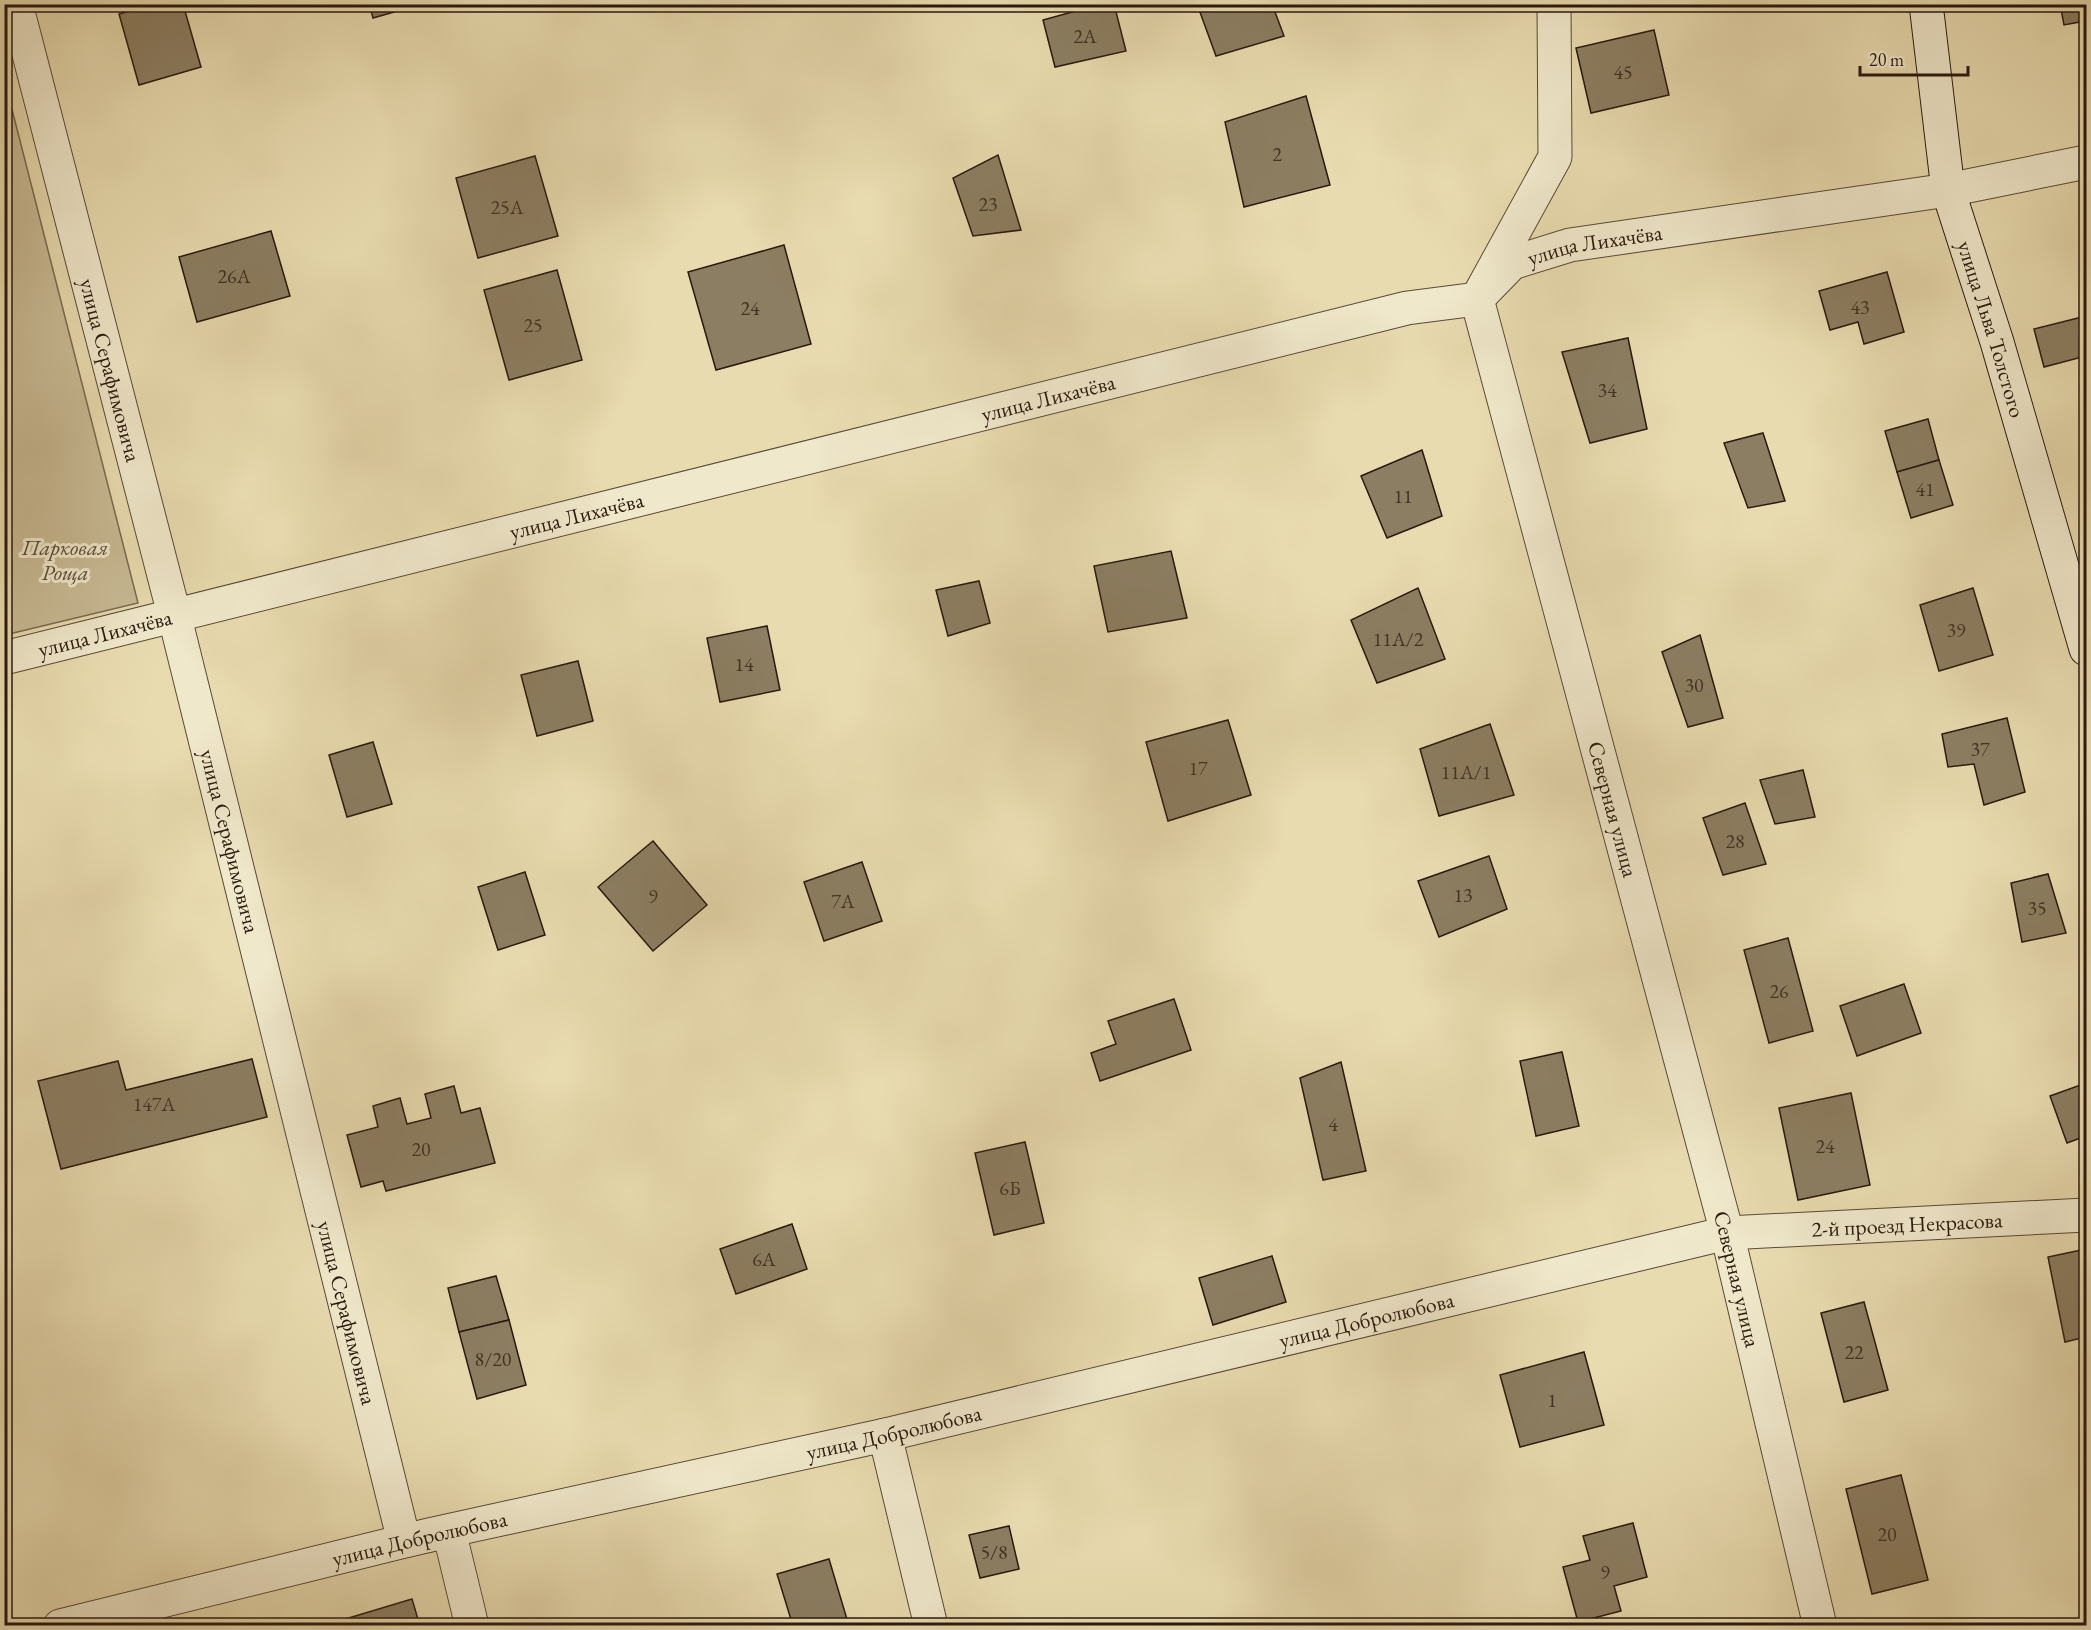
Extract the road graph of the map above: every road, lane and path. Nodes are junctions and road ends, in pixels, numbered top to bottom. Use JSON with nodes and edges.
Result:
{"nodes":[{"id":1,"x":16,"y":4,"type":"edge"},
{"id":2,"x":1554,"y":4,"type":"edge"},
{"id":3,"x":1926,"y":4,"type":"edge"},
{"id":4,"x":2086,"y":162,"type":"edge"},
{"id":5,"x":1948,"y":189,"type":"junction"},
{"id":6,"x":1478,"y":299,"type":"junction"},
{"id":7,"x":174,"y":614,"type":"junction"},
{"id":8,"x":2086,"y":649,"type":"edge"},
{"id":9,"x":4,"y":658,"type":"edge"},
{"id":10,"x":2086,"y":1215,"type":"edge"},
{"id":11,"x":1727,"y":1233,"type":"junction"},
{"id":12,"x":885,"y":1435,"type":"junction"},
{"id":13,"x":449,"y":1531,"type":"junction"},
{"id":14,"x":404,"y":1541,"type":"junction"},
{"id":15,"x":60,"y":1626,"type":"edge"},
{"id":16,"x":472,"y":1626,"type":"edge"},
{"id":17,"x":931,"y":1626,"type":"edge"},
{"id":18,"x":1820,"y":1626,"type":"edge"}],
"edges":[{"from":1,"to":7,"type":"street","name":"улица Серафимовича"},
{"from":2,"to":6,"type":"street"},
{"from":3,"to":5,"type":"street","name":"улица Льва Толстого"},
{"from":4,"to":5,"type":"street","name":"улица Лихачёва"},
{"from":5,"to":6,"type":"street","name":"улица Лихачёва"},
{"from":5,"to":8,"type":"street","name":"улица Льва Толстого"},
{"from":6,"to":7,"type":"street","name":"улица Лихачёва"},
{"from":6,"to":11,"type":"street","name":"Северная улица"},
{"from":7,"to":9,"type":"street","name":"улица Лихачёва"},
{"from":7,"to":14,"type":"street","name":"улица Серафимовича"},
{"from":10,"to":11,"type":"street","name":"2-й проезд Некрасова"},
{"from":11,"to":12,"type":"street","name":"улица Добролюбова"},
{"from":11,"to":18,"type":"street","name":"Северная улица"},
{"from":12,"to":13,"type":"street","name":"улица Добролюбова"},
{"from":12,"to":17,"type":"street"},
{"from":13,"to":14,"type":"street","name":"улица Добролюбова"},
{"from":13,"to":16,"type":"street"},
{"from":14,"to":15,"type":"street","name":"улица Добролюбова"}]}
